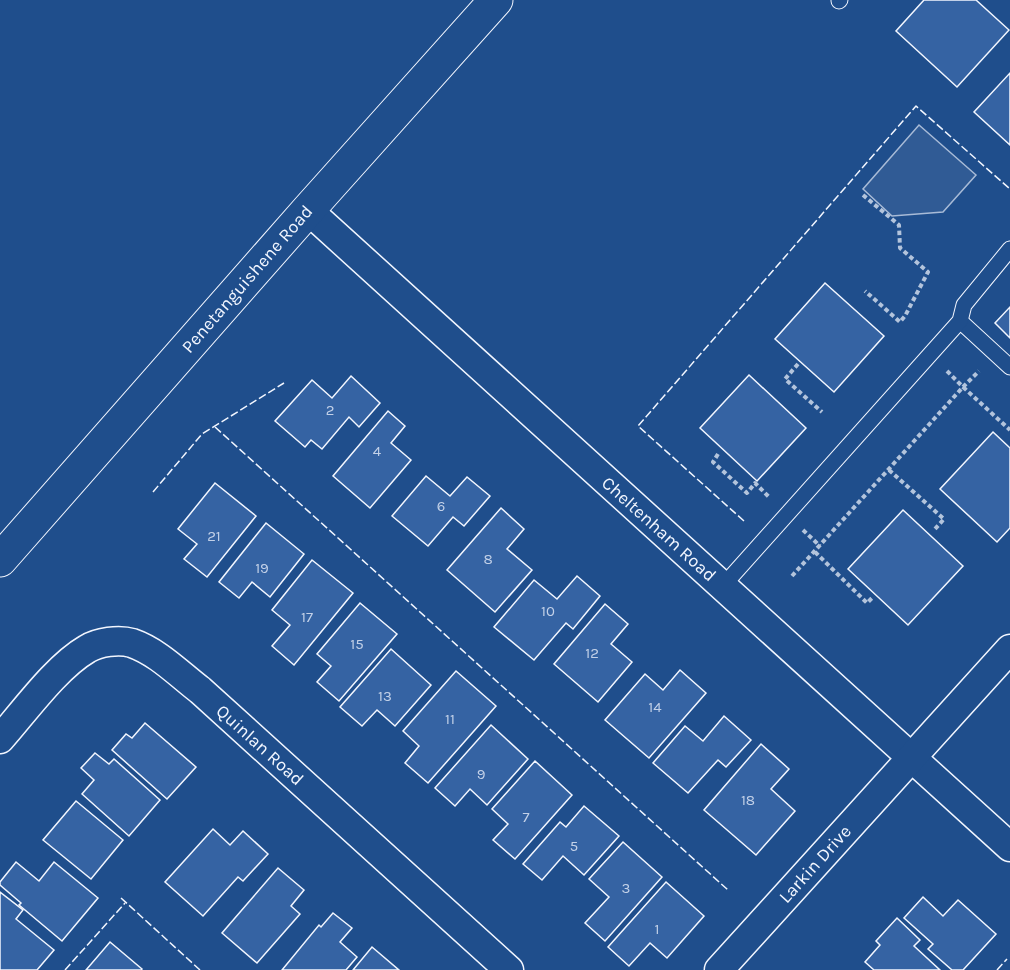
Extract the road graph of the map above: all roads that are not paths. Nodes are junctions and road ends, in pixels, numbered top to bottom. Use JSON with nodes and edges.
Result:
{"nodes":[{"id":1,"x":496,"y":0,"type":"edge"},
{"id":2,"x":308,"y":210,"type":"junction"},
{"id":3,"x":1010,"y":249,"type":"edge"},
{"id":4,"x":960,"y":321,"type":"junction"},
{"id":5,"x":1010,"y":367,"type":"edge"},
{"id":6,"x":0,"y":560,"type":"edge"},
{"id":7,"x":722,"y":587,"type":"junction"},
{"id":8,"x":1010,"y":649,"type":"edge"},
{"id":9,"x":0,"y":739,"type":"edge"},
{"id":10,"x":911,"y":758,"type":"junction"},
{"id":11,"x":1010,"y":847,"type":"edge"},
{"id":12,"x":509,"y":970,"type":"edge"},
{"id":13,"x":719,"y":970,"type":"edge"}],
"edges":[{"from":1,"to":2,"type":"main road","name":"Penetanguishene Road"},
{"from":2,"to":6,"type":"main road","name":"Penetanguishene Road"},
{"from":2,"to":7,"type":"street","name":"Cheltenham Road"},
{"from":3,"to":4,"type":"lane"},
{"from":4,"to":5,"type":"lane"},
{"from":4,"to":7,"type":"lane"},
{"from":7,"to":10,"type":"street","name":"Cheltenham Road"},
{"from":8,"to":10,"type":"street","name":"Larkin Drive"},
{"from":9,"to":12,"type":"street","name":"Quinlan Road"},
{"from":10,"to":11,"type":"street","name":"Cheltenham Road"},
{"from":10,"to":13,"type":"street","name":"Larkin Drive"}]}
